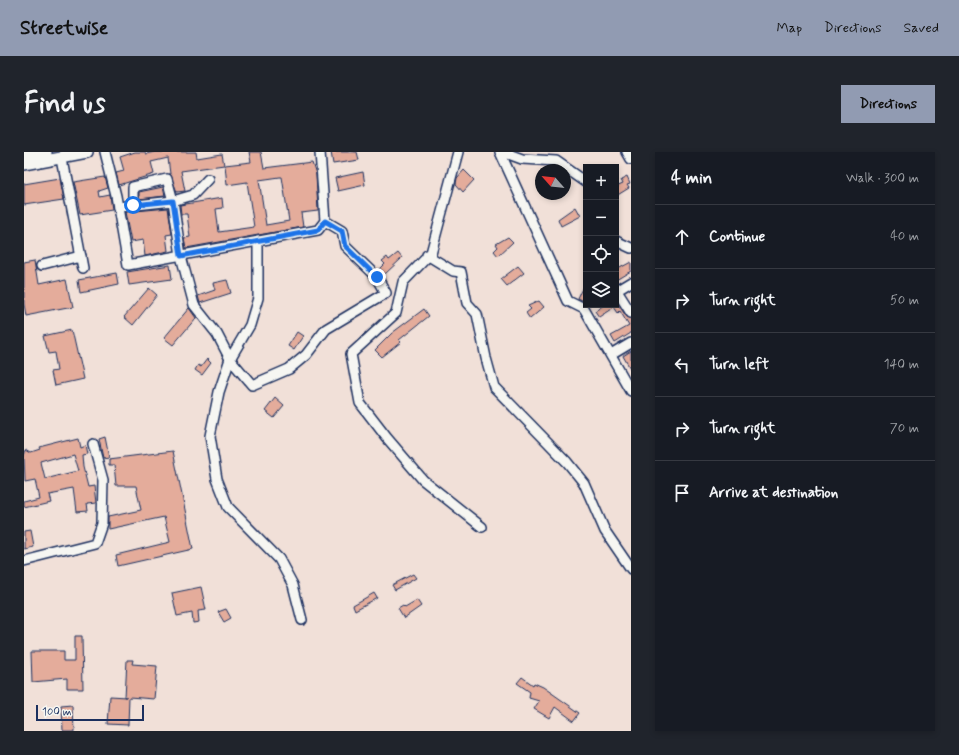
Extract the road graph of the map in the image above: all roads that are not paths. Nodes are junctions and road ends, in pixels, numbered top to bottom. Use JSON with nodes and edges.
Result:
{"nodes":[{"id":1,"x":46,"y":152,"type":"edge"},
{"id":2,"x":87,"y":152,"type":"edge"},
{"id":3,"x":105,"y":152,"type":"edge"},
{"id":4,"x":320,"y":152,"type":"edge"},
{"id":5,"x":458,"y":152,"type":"edge"},
{"id":6,"x":501,"y":152,"type":"edge"},
{"id":7,"x":627,"y":152,"type":"edge"},
{"id":8,"x":24,"y":155,"type":"edge"},
{"id":9,"x":62,"y":158,"type":"junction"},
{"id":10,"x":631,"y":159,"type":"edge"},
{"id":11,"x":24,"y":164,"type":"edge"},
{"id":12,"x":208,"y":178,"type":"dead end"},
{"id":13,"x":583,"y":180,"type":"edge"},
{"id":14,"x":173,"y":201,"type":"junction"},
{"id":15,"x":133,"y":205,"type":"junction"},
{"id":16,"x":118,"y":207,"type":"junction"},
{"id":17,"x":325,"y":221,"type":"junction"},
{"id":18,"x":258,"y":241,"type":"junction"},
{"id":19,"x":619,"y":242,"type":"edge"},
{"id":20,"x":631,"y":248,"type":"edge"},
{"id":21,"x":427,"y":255,"type":"junction"},
{"id":22,"x":81,"y":256,"type":"junction"},
{"id":23,"x":181,"y":256,"type":"junction"},
{"id":24,"x":42,"y":266,"type":"dead end"},
{"id":25,"x":83,"y":268,"type":"dead end"},
{"id":26,"x":631,"y":282,"type":"edge"},
{"id":27,"x":619,"y":290,"type":"edge"},
{"id":28,"x":619,"y":294,"type":"edge"},
{"id":29,"x":583,"y":306,"type":"edge"},
{"id":30,"x":588,"y":308,"type":"edge"},
{"id":31,"x":631,"y":313,"type":"edge"},
{"id":32,"x":631,"y":343,"type":"edge"},
{"id":33,"x":611,"y":355,"type":"junction"},
{"id":34,"x":230,"y":359,"type":"junction"},
{"id":35,"x":630,"y":385,"type":"edge"},
{"id":36,"x":93,"y":444,"type":"dead end"},
{"id":37,"x":482,"y":527,"type":"dead end"},
{"id":38,"x":24,"y":561,"type":"edge"},
{"id":39,"x":631,"y":569,"type":"edge"},
{"id":40,"x":302,"y":620,"type":"dead end"}],
"edges":[{"from":1,"to":8,"type":"main road"},
{"from":2,"to":9,"type":"main road"},
{"from":3,"to":16,"type":"street"},
{"from":4,"to":17,"type":"street"},
{"from":5,"to":21,"type":"street"},
{"from":6,"to":13,"type":"street"},
{"from":6,"to":29,"type":"street"},
{"from":7,"to":10,"type":"street"},
{"from":9,"to":11,"type":"main road"},
{"from":9,"to":22,"type":"street"},
{"from":12,"to":14,"type":"street"},
{"from":14,"to":15,"type":"street"},
{"from":14,"to":15,"type":"street"},
{"from":14,"to":23,"type":"street"},
{"from":15,"to":16,"type":"street"},
{"from":16,"to":23,"type":"street"},
{"from":17,"to":18,"type":"street"},
{"from":17,"to":34,"type":"street"},
{"from":18,"to":23,"type":"street"},
{"from":18,"to":34,"type":"street"},
{"from":19,"to":20,"type":"street"},
{"from":21,"to":37,"type":"street"},
{"from":21,"to":39,"type":"street"},
{"from":22,"to":24,"type":"street"},
{"from":22,"to":25,"type":"street"},
{"from":23,"to":34,"type":"street"},
{"from":26,"to":27,"type":"street"},
{"from":28,"to":31,"type":"street"},
{"from":30,"to":33,"type":"street"},
{"from":32,"to":33,"type":"street"},
{"from":33,"to":35,"type":"street"},
{"from":34,"to":40,"type":"street"},
{"from":36,"to":38,"type":"street"}]}
